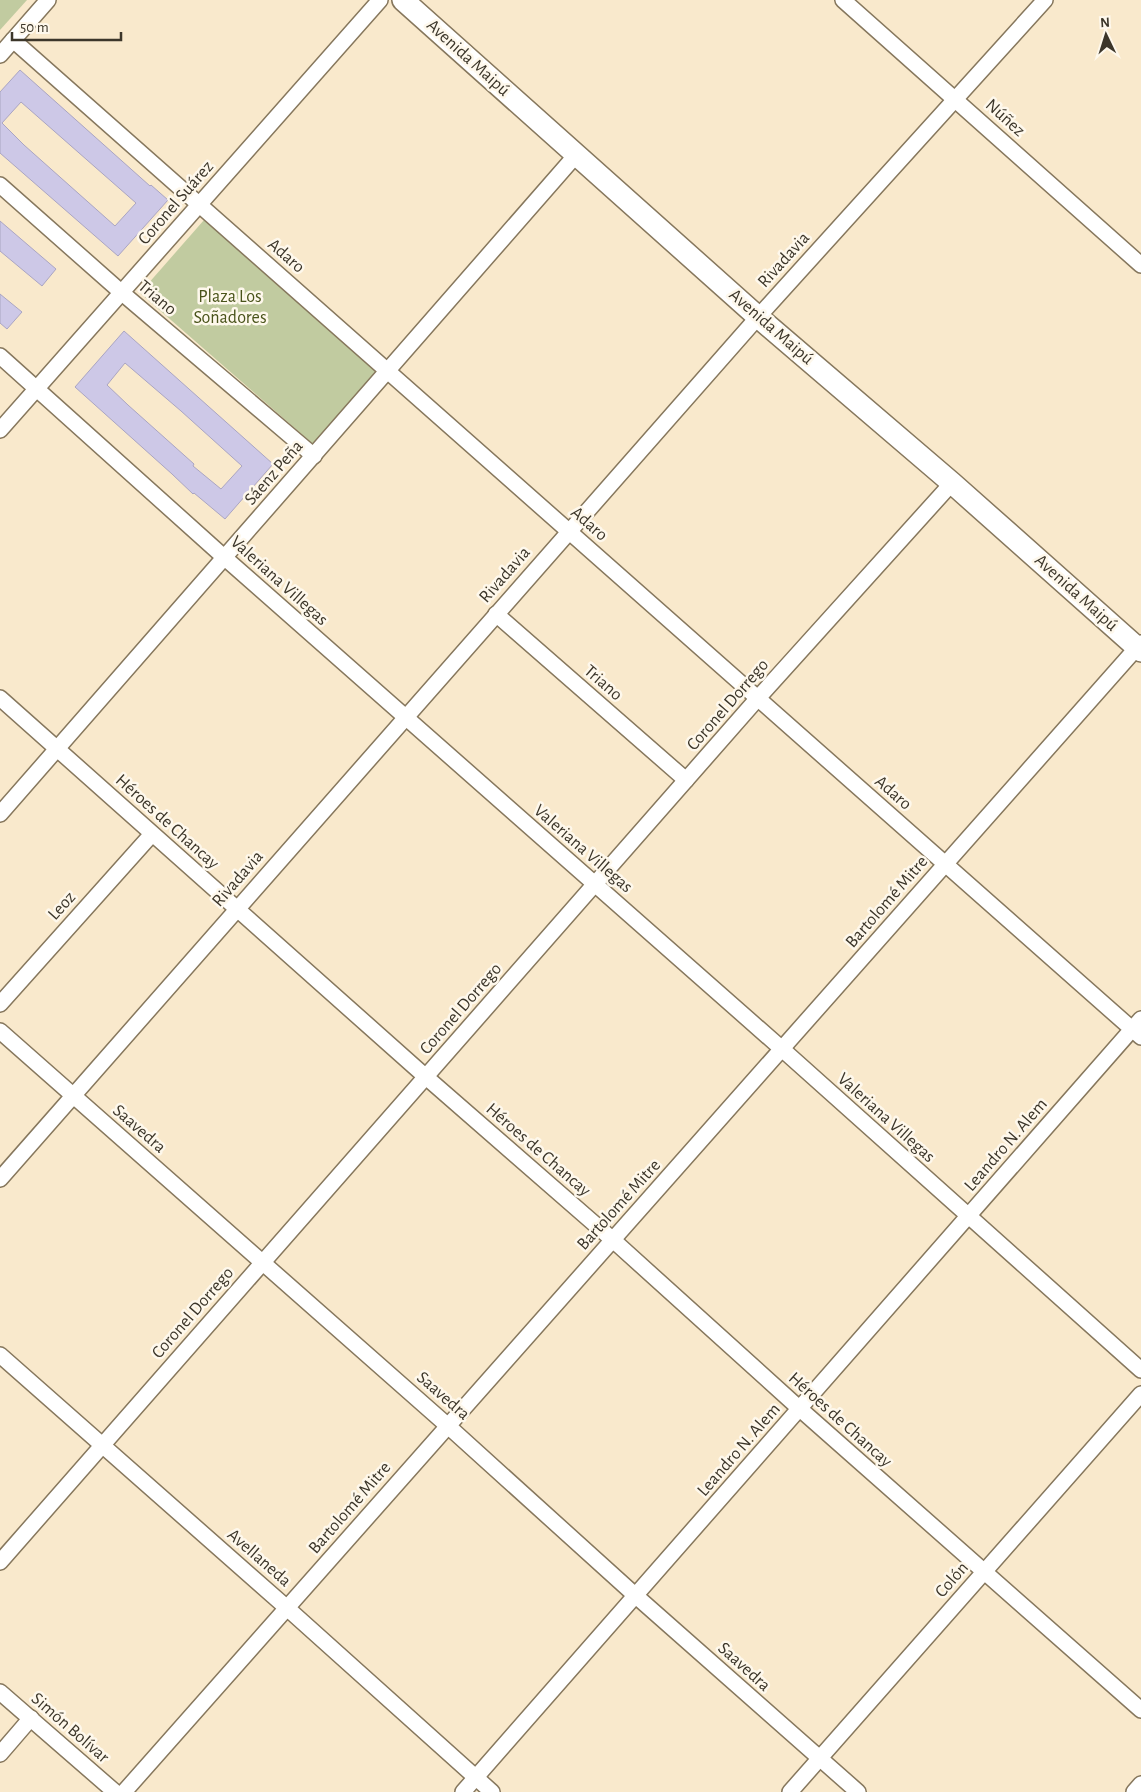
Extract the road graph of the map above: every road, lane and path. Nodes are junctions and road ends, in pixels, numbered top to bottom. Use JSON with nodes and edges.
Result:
{"nodes":[{"id":1,"x":48,"y":0,"type":"edge"},
{"id":2,"x":380,"y":0,"type":"edge"},
{"id":3,"x":403,"y":0,"type":"edge"},
{"id":4,"x":843,"y":0,"type":"edge"},
{"id":5,"x":1045,"y":0,"type":"edge"},
{"id":6,"x":13,"y":40,"type":"junction"},
{"id":7,"x":0,"y":55,"type":"edge"},
{"id":8,"x":955,"y":99,"type":"junction"},
{"id":9,"x":576,"y":155,"type":"junction"},
{"id":10,"x":0,"y":185,"type":"edge"},
{"id":11,"x":199,"y":204,"type":"junction"},
{"id":12,"x":1141,"y":265,"type":"edge"},
{"id":13,"x":121,"y":292,"type":"junction"},
{"id":14,"x":758,"y":317,"type":"junction"},
{"id":15,"x":0,"y":356,"type":"edge"},
{"id":16,"x":388,"y":372,"type":"junction"},
{"id":17,"x":37,"y":388,"type":"junction"},
{"id":18,"x":0,"y":430,"type":"edge"},
{"id":19,"x":314,"y":456,"type":"junction"},
{"id":20,"x":952,"y":483,"type":"junction"},
{"id":21,"x":569,"y":531,"type":"junction"},
{"id":22,"x":225,"y":558,"type":"junction"},
{"id":23,"x":496,"y":614,"type":"junction"},
{"id":24,"x":1140,"y":647,"type":"edge"},
{"id":25,"x":0,"y":698,"type":"edge"},
{"id":26,"x":758,"y":698,"type":"junction"},
{"id":27,"x":405,"y":718,"type":"junction"},
{"id":28,"x":57,"y":750,"type":"junction"},
{"id":29,"x":686,"y":780,"type":"junction"},
{"id":30,"x":0,"y":814,"type":"edge"},
{"id":31,"x":152,"y":834,"type":"junction"},
{"id":32,"x":945,"y":864,"type":"junction"},
{"id":33,"x":594,"y":885,"type":"junction"},
{"id":34,"x":237,"y":909,"type":"junction"},
{"id":35,"x":0,"y":1004,"type":"edge"},
{"id":36,"x":1138,"y":1028,"type":"edge"},
{"id":37,"x":0,"y":1031,"type":"edge"},
{"id":38,"x":782,"y":1049,"type":"junction"},
{"id":39,"x":426,"y":1077,"type":"junction"},
{"id":40,"x":73,"y":1096,"type":"junction"},
{"id":41,"x":0,"y":1179,"type":"edge"},
{"id":42,"x":968,"y":1217,"type":"junction"},
{"id":43,"x":613,"y":1240,"type":"junction"},
{"id":44,"x":262,"y":1263,"type":"junction"},
{"id":45,"x":0,"y":1356,"type":"edge"},
{"id":46,"x":1141,"y":1370,"type":"edge"},
{"id":47,"x":1141,"y":1394,"type":"edge"},
{"id":48,"x":800,"y":1409,"type":"junction"},
{"id":49,"x":448,"y":1426,"type":"junction"},
{"id":50,"x":102,"y":1446,"type":"junction"},
{"id":51,"x":0,"y":1562,"type":"edge"},
{"id":52,"x":984,"y":1572,"type":"junction"},
{"id":53,"x":636,"y":1596,"type":"junction"},
{"id":54,"x":288,"y":1608,"type":"junction"},
{"id":55,"x":0,"y":1692,"type":"edge"},
{"id":56,"x":1141,"y":1710,"type":"edge"},
{"id":57,"x":30,"y":1718,"type":"junction"},
{"id":58,"x":0,"y":1754,"type":"edge"},
{"id":59,"x":820,"y":1758,"type":"junction"},
{"id":60,"x":476,"y":1778,"type":"junction"},
{"id":61,"x":1141,"y":1784,"type":"edge"},
{"id":62,"x":115,"y":1792,"type":"edge"},
{"id":63,"x":124,"y":1792,"type":"edge"},
{"id":64,"x":464,"y":1792,"type":"edge"},
{"id":65,"x":492,"y":1792,"type":"edge"},
{"id":66,"x":790,"y":1792,"type":"edge"},
{"id":67,"x":858,"y":1792,"type":"edge"},
{"id":68,"x":1134,"y":1792,"type":"edge"}],
"edges":[{"from":1,"to":6,"type":"street"},
{"from":2,"to":11,"type":"street","name":"Coronel Suárez"},
{"from":3,"to":9,"type":"main road","name":"Avenida Maipú"},
{"from":4,"to":8,"type":"street","name":"Núñez"},
{"from":5,"to":8,"type":"street","name":"Rivadavia"},
{"from":6,"to":7,"type":"street"},
{"from":6,"to":11,"type":"street","name":"Adaro"},
{"from":8,"to":12,"type":"street","name":"Núñez"},
{"from":8,"to":14,"type":"street","name":"Rivadavia"},
{"from":9,"to":14,"type":"main road","name":"Avenida Maipú"},
{"from":9,"to":16,"type":"street","name":"Sáenz Peña"},
{"from":10,"to":13,"type":"street","name":"Triano"},
{"from":11,"to":13,"type":"street","name":"Coronel Suárez"},
{"from":11,"to":16,"type":"street","name":"Adaro"},
{"from":13,"to":17,"type":"street","name":"Coronel Suárez"},
{"from":13,"to":19,"type":"street","name":"Triano"},
{"from":14,"to":20,"type":"main road","name":"Avenida Maipú"},
{"from":14,"to":21,"type":"street","name":"Rivadavia"},
{"from":15,"to":17,"type":"street","name":"Valeriana Villegas"},
{"from":16,"to":19,"type":"street","name":"Sáenz Peña"},
{"from":16,"to":21,"type":"street","name":"Adaro"},
{"from":17,"to":18,"type":"street","name":"Coronel Suárez"},
{"from":17,"to":22,"type":"street","name":"Valeriana Villegas"},
{"from":19,"to":22,"type":"street","name":"Sáenz Peña"},
{"from":20,"to":24,"type":"main road","name":"Avenida Maipú"},
{"from":20,"to":26,"type":"street","name":"Coronel Dorrego"},
{"from":21,"to":23,"type":"street","name":"Rivadavia"},
{"from":21,"to":26,"type":"street","name":"Adaro"},
{"from":22,"to":27,"type":"street","name":"Valeriana Villegas"},
{"from":22,"to":28,"type":"street","name":"Sáenz Peña"},
{"from":23,"to":27,"type":"street","name":"Rivadavia"},
{"from":23,"to":29,"type":"street","name":"Triano"},
{"from":24,"to":32,"type":"street","name":"Bartolomé Mitre"},
{"from":25,"to":28,"type":"street","name":"Héroes de Chancay"},
{"from":26,"to":29,"type":"street","name":"Coronel Dorrego"},
{"from":26,"to":32,"type":"street","name":"Adaro"},
{"from":27,"to":33,"type":"street","name":"Valeriana Villegas"},
{"from":27,"to":34,"type":"street","name":"Rivadavia"},
{"from":28,"to":30,"type":"street","name":"Sáenz Peña"},
{"from":28,"to":31,"type":"street","name":"Héroes de Chancay"},
{"from":29,"to":33,"type":"street","name":"Coronel Dorrego"},
{"from":31,"to":34,"type":"street","name":"Héroes de Chancay"},
{"from":31,"to":35,"type":"street","name":"Leoz"},
{"from":32,"to":36,"type":"street","name":"Adaro"},
{"from":32,"to":38,"type":"street","name":"Bartolomé Mitre"},
{"from":33,"to":38,"type":"street","name":"Valeriana Villegas"},
{"from":33,"to":39,"type":"street","name":"Coronel Dorrego"},
{"from":34,"to":39,"type":"street","name":"Héroes de Chancay"},
{"from":34,"to":40,"type":"street","name":"Rivadavia"},
{"from":36,"to":42,"type":"street","name":"Leandro N. Alem"},
{"from":37,"to":40,"type":"street","name":"Saavedra"},
{"from":38,"to":42,"type":"street","name":"Valeriana Villegas"},
{"from":38,"to":43,"type":"street","name":"Bartolomé Mitre"},
{"from":39,"to":43,"type":"street","name":"Héroes de Chancay"},
{"from":39,"to":44,"type":"street","name":"Coronel Dorrego"},
{"from":40,"to":41,"type":"street","name":"Rivadavia"},
{"from":40,"to":44,"type":"street","name":"Saavedra"},
{"from":42,"to":46,"type":"street","name":"Valeriana Villegas"},
{"from":42,"to":48,"type":"street","name":"Leandro N. Alem"},
{"from":43,"to":48,"type":"street","name":"Héroes de Chancay"},
{"from":43,"to":49,"type":"street","name":"Bartolomé Mitre"},
{"from":44,"to":49,"type":"street","name":"Saavedra"},
{"from":44,"to":50,"type":"street","name":"Coronel Dorrego"},
{"from":45,"to":50,"type":"street","name":"Avellaneda"},
{"from":47,"to":52,"type":"street","name":"Colón"},
{"from":48,"to":52,"type":"street","name":"Héroes de Chancay"},
{"from":48,"to":53,"type":"street","name":"Leandro N. Alem"},
{"from":49,"to":53,"type":"street","name":"Saavedra"},
{"from":49,"to":54,"type":"street","name":"Bartolomé Mitre"},
{"from":50,"to":51,"type":"street","name":"Coronel Dorrego"},
{"from":50,"to":54,"type":"street","name":"Avellaneda"},
{"from":52,"to":56,"type":"street","name":"Héroes de Chancay"},
{"from":52,"to":59,"type":"street","name":"Colón"},
{"from":53,"to":59,"type":"street","name":"Saavedra"},
{"from":53,"to":60,"type":"street","name":"Leandro N. Alem"},
{"from":54,"to":60,"type":"street","name":"Avellaneda"},
{"from":54,"to":63,"type":"street","name":"Bartolomé Mitre"},
{"from":55,"to":57,"type":"street","name":"Simón Bolívar"},
{"from":57,"to":58,"type":"street"},
{"from":57,"to":62,"type":"street","name":"Simón Bolívar"},
{"from":59,"to":66,"type":"street","name":"Colón"},
{"from":59,"to":67,"type":"street","name":"Saavedra"},
{"from":60,"to":64,"type":"street","name":"Leandro N. Alem"},
{"from":60,"to":65,"type":"street","name":"Avellaneda"},
{"from":61,"to":68,"type":"street"}]}
